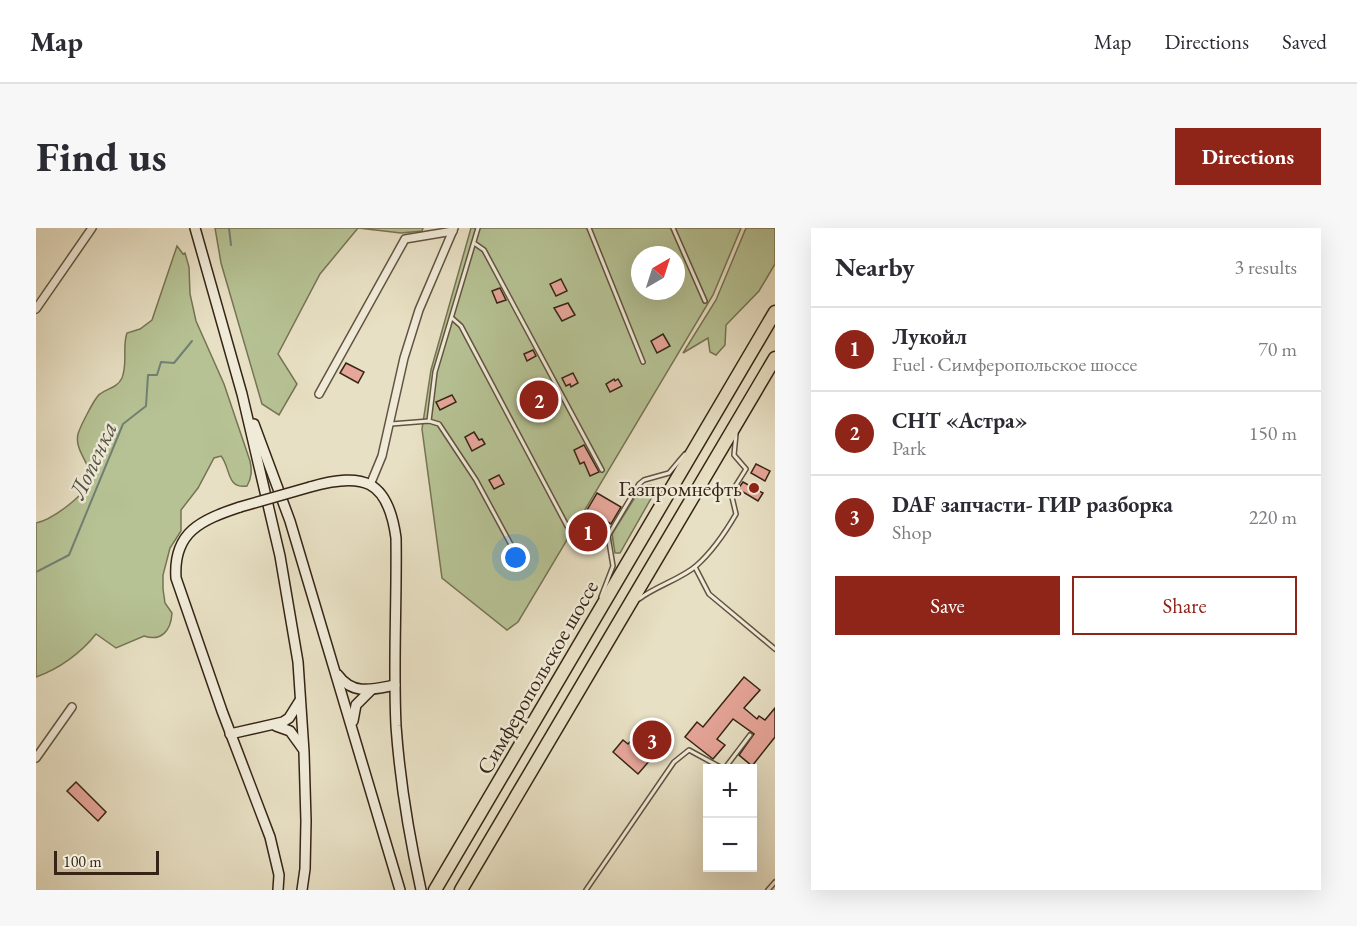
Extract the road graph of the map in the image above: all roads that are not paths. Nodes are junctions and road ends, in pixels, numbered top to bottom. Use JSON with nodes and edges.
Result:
{"nodes":[{"id":1,"x":92,"y":228,"type":"edge"},
{"id":2,"x":195,"y":228,"type":"edge"},
{"id":3,"x":444,"y":228,"type":"edge"},
{"id":4,"x":478,"y":228,"type":"edge"},
{"id":5,"x":589,"y":228,"type":"edge"},
{"id":6,"x":673,"y":228,"type":"edge"},
{"id":7,"x":453,"y":230,"type":"edge"},
{"id":8,"x":474,"y":243,"type":"junction"},
{"id":9,"x":705,"y":301,"type":"dead end"},
{"id":10,"x":36,"y":309,"type":"edge"},
{"id":11,"x":775,"y":312,"type":"edge"},
{"id":12,"x":452,"y":318,"type":"junction"},
{"id":13,"x":775,"y":358,"type":"edge"},
{"id":14,"x":643,"y":362,"type":"dead end"},
{"id":15,"x":242,"y":394,"type":"junction"},
{"id":16,"x":319,"y":394,"type":"dead end"},
{"id":17,"x":429,"y":421,"type":"junction"},
{"id":18,"x":738,"y":421,"type":"junction"},
{"id":19,"x":389,"y":424,"type":"junction"},
{"id":20,"x":704,"y":432,"type":"junction"},
{"id":21,"x":602,"y":470,"type":"dead end"},
{"id":22,"x":370,"y":485,"type":"junction"},
{"id":23,"x":567,"y":526,"type":"dead end"},
{"id":24,"x":522,"y":565,"type":"dead end"},
{"id":25,"x":695,"y":567,"type":"junction"},
{"id":26,"x":626,"y":609,"type":"junction"},
{"id":27,"x":594,"y":622,"type":"junction"},
{"id":28,"x":775,"y":649,"type":"edge"},
{"id":29,"x":335,"y":670,"type":"junction"},
{"id":30,"x":395,"y":686,"type":"junction"},
{"id":31,"x":371,"y":690,"type":"junction"},
{"id":32,"x":300,"y":700,"type":"junction"},
{"id":33,"x":72,"y":707,"type":"dead end"},
{"id":34,"x":273,"y":725,"type":"junction"},
{"id":35,"x":353,"y":730,"type":"junction"},
{"id":36,"x":230,"y":734,"type":"junction"},
{"id":37,"x":750,"y":735,"type":"dead end"},
{"id":38,"x":304,"y":752,"type":"junction"},
{"id":39,"x":36,"y":758,"type":"edge"},
{"id":40,"x":716,"y":764,"type":"edge"},
{"id":41,"x":726,"y":764,"type":"edge"},
{"id":42,"x":775,"y":882,"type":"edge"},
{"id":43,"x":278,"y":890,"type":"edge"},
{"id":44,"x":302,"y":890,"type":"edge"},
{"id":45,"x":400,"y":890,"type":"edge"},
{"id":46,"x":421,"y":890,"type":"edge"},
{"id":47,"x":435,"y":890,"type":"edge"},
{"id":48,"x":461,"y":890,"type":"edge"},
{"id":49,"x":586,"y":890,"type":"edge"},
{"id":50,"x":768,"y":890,"type":"edge"}],
"edges":[{"from":1,"to":10,"type":"street"},
{"from":2,"to":15,"type":"street"},
{"from":3,"to":7,"type":"street"},
{"from":4,"to":8,"type":"lane"},
{"from":5,"to":14,"type":"lane"},
{"from":6,"to":9,"type":"lane"},
{"from":7,"to":16,"type":"street"},
{"from":7,"to":19,"type":"street"},
{"from":8,"to":12,"type":"lane"},
{"from":8,"to":21,"type":"lane"},
{"from":11,"to":20,"type":"highway","name":"Симферопольское шоссе"},
{"from":12,"to":17,"type":"lane"},
{"from":12,"to":23,"type":"lane"},
{"from":13,"to":18,"type":"highway","name":"Симферопольское шоссе"},
{"from":15,"to":29,"type":"street"},
{"from":15,"to":32,"type":"street"},
{"from":17,"to":19,"type":"lane"},
{"from":17,"to":24,"type":"lane"},
{"from":18,"to":25,"type":"lane"},
{"from":18,"to":26,"type":"highway","name":"Симферопольское шоссе"},
{"from":19,"to":22,"type":"street"},
{"from":20,"to":27,"type":"highway","name":"Симферопольское шоссе"},
{"from":20,"to":27,"type":"lane"},
{"from":22,"to":30,"type":"street"},
{"from":22,"to":36,"type":"street","bridge":true},
{"from":25,"to":26,"type":"lane"},
{"from":25,"to":28,"type":"lane"},
{"from":26,"to":48,"type":"highway","name":"Симферопольское шоссе"},
{"from":27,"to":47,"type":"highway","name":"Симферопольское шоссе"},
{"from":29,"to":31,"type":"street"},
{"from":29,"to":35,"type":"street"},
{"from":30,"to":31,"type":"street"},
{"from":30,"to":46,"type":"street"},
{"from":31,"to":35,"type":"street"},
{"from":32,"to":34,"type":"street"},
{"from":32,"to":38,"type":"street"},
{"from":33,"to":39,"type":"street"},
{"from":34,"to":36,"type":"street"},
{"from":34,"to":38,"type":"street"},
{"from":35,"to":45,"type":"street"},
{"from":36,"to":43,"type":"street"},
{"from":37,"to":41,"type":"lane"},
{"from":38,"to":44,"type":"street"},
{"from":40,"to":49,"type":"lane"},
{"from":42,"to":50,"type":"lane"}]}
